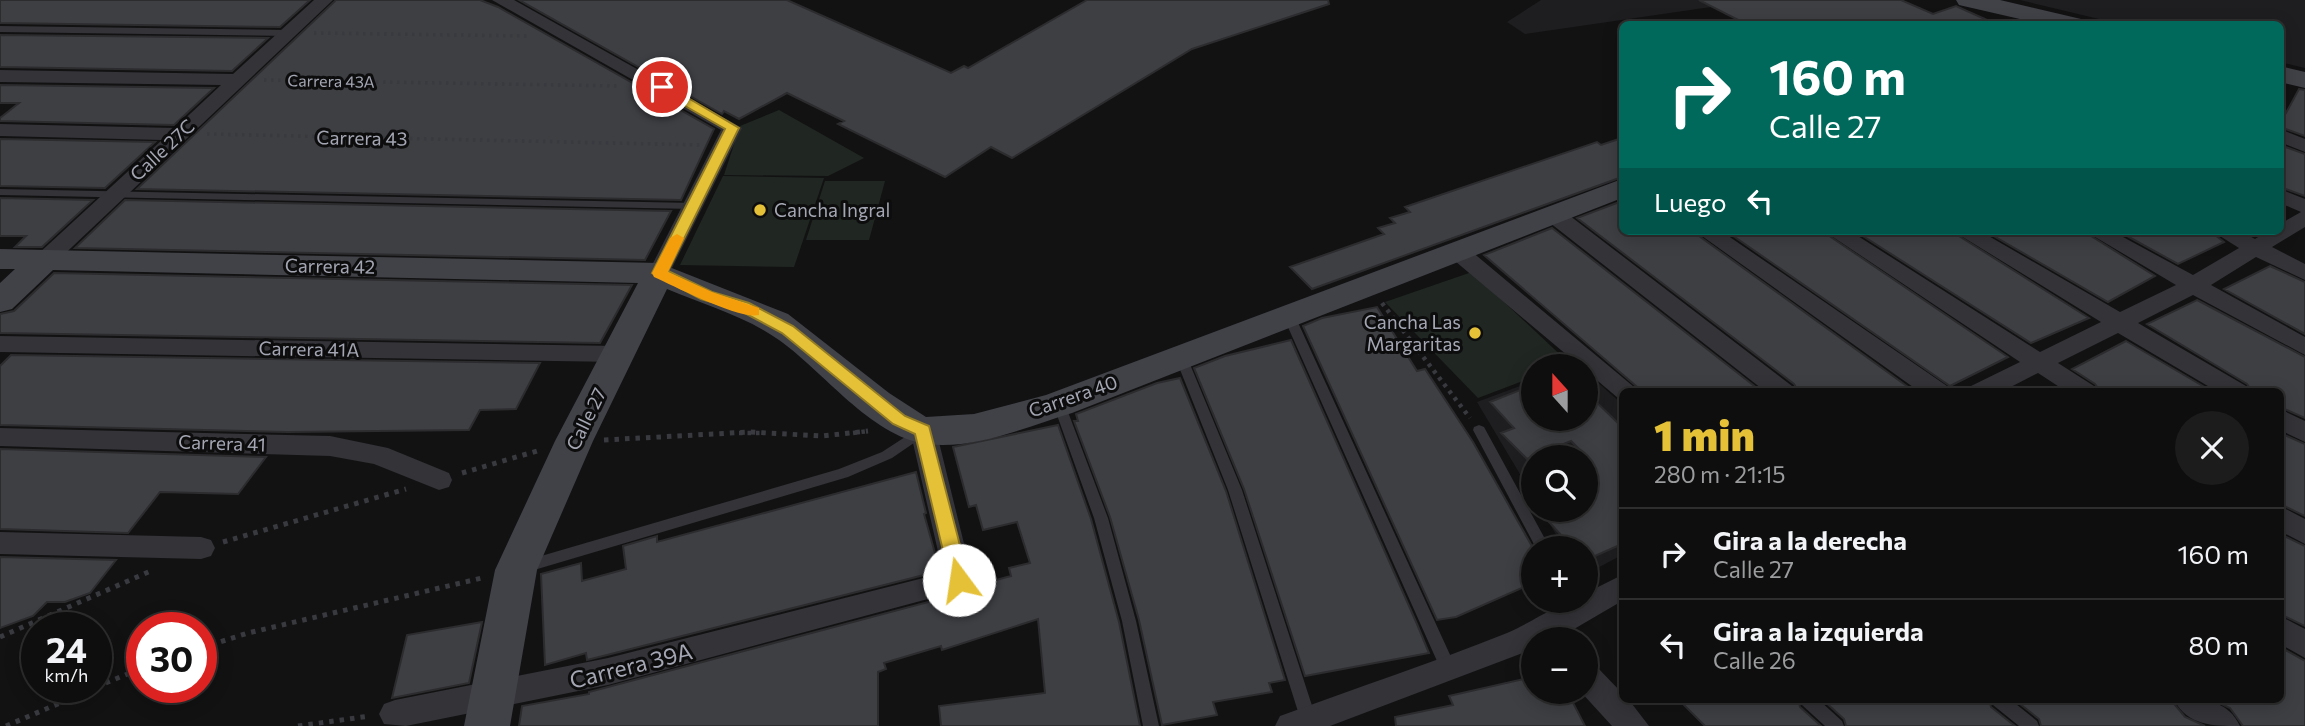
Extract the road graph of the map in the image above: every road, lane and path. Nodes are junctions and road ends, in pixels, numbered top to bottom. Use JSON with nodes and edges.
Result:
{"nodes":[{"id":1,"x":324,"y":0,"type":"edge"},
{"id":2,"x":501,"y":0,"type":"edge"},
{"id":3,"x":1968,"y":0,"type":"edge"},
{"id":4,"x":2051,"y":21,"type":"edge"},
{"id":5,"x":0,"y":29,"type":"edge"},
{"id":6,"x":288,"y":33,"type":"junction"},
{"id":7,"x":568,"y":36,"type":"junction"},
{"id":8,"x":2284,"y":75,"type":"edge"},
{"id":9,"x":0,"y":76,"type":"edge"},
{"id":10,"x":237,"y":80,"type":"junction"},
{"id":11,"x":2305,"y":80,"type":"edge"},
{"id":12,"x":662,"y":87,"type":"junction"},
{"id":13,"x":0,"y":130,"type":"edge"},
{"id":14,"x":178,"y":134,"type":"junction"},
{"id":15,"x":728,"y":137,"type":"junction"},
{"id":16,"x":2284,"y":137,"type":"edge"},
{"id":17,"x":2305,"y":146,"type":"edge"},
{"id":18,"x":1619,"y":189,"type":"edge"},
{"id":19,"x":0,"y":192,"type":"edge"},
{"id":20,"x":115,"y":195,"type":"junction"},
{"id":21,"x":2284,"y":197,"type":"edge"},
{"id":22,"x":694,"y":206,"type":"junction"},
{"id":23,"x":2305,"y":208,"type":"edge"},
{"id":24,"x":1553,"y":214,"type":"junction"},
{"id":25,"x":2305,"y":218,"type":"edge"},
{"id":26,"x":2284,"y":232,"type":"edge"},
{"id":27,"x":1712,"y":235,"type":"edge"},
{"id":28,"x":1841,"y":235,"type":"edge"},
{"id":29,"x":1971,"y":235,"type":"edge"},
{"id":30,"x":2103,"y":235,"type":"edge"},
{"id":31,"x":2231,"y":235,"type":"edge"},
{"id":32,"x":2279,"y":235,"type":"edge"},
{"id":33,"x":2258,"y":249,"type":"junction"},
{"id":34,"x":1457,"y":251,"type":"junction"},
{"id":35,"x":0,"y":259,"type":"edge"},
{"id":36,"x":45,"y":260,"type":"junction"},
{"id":37,"x":659,"y":273,"type":"junction"},
{"id":38,"x":2305,"y":273,"type":"edge"},
{"id":39,"x":1368,"y":285,"type":"junction"},
{"id":40,"x":2194,"y":285,"type":"junction"},
{"id":41,"x":0,"y":301,"type":"edge"},
{"id":42,"x":1289,"y":316,"type":"junction"},
{"id":43,"x":2120,"y":322,"type":"junction"},
{"id":44,"x":0,"y":344,"type":"edge"},
{"id":45,"x":2305,"y":347,"type":"edge"},
{"id":46,"x":618,"y":354,"type":"junction"},
{"id":47,"x":1181,"y":357,"type":"junction"},
{"id":48,"x":2038,"y":362,"type":"junction"},
{"id":49,"x":1622,"y":388,"type":"edge"},
{"id":50,"x":1778,"y":388,"type":"edge"},
{"id":51,"x":1932,"y":388,"type":"edge"},
{"id":52,"x":1988,"y":388,"type":"edge"},
{"id":53,"x":2079,"y":388,"type":"edge"},
{"id":54,"x":2230,"y":388,"type":"edge"},
{"id":55,"x":1059,"y":404,"type":"junction"},
{"id":56,"x":2284,"y":420,"type":"edge"},
{"id":57,"x":923,"y":430,"type":"junction"},
{"id":58,"x":1479,"y":430,"type":"joint"},
{"id":59,"x":876,"y":431,"type":"dead end"},
{"id":60,"x":2305,"y":433,"type":"edge"},
{"id":61,"x":0,"y":437,"type":"edge"},
{"id":62,"x":574,"y":441,"type":"junction"},
{"id":63,"x":439,"y":480,"type":"junction"},
{"id":64,"x":2284,"y":520,"type":"edge"},
{"id":65,"x":2305,"y":533,"type":"edge"},
{"id":66,"x":1536,"y":536,"type":"edge"},
{"id":67,"x":0,"y":543,"type":"edge"},
{"id":68,"x":201,"y":548,"type":"junction"},
{"id":69,"x":516,"y":570,"type":"junction"},
{"id":70,"x":1619,"y":588,"type":"edge"},
{"id":71,"x":1598,"y":596,"type":"edge"},
{"id":72,"x":1567,"y":613,"type":"edge"},
{"id":73,"x":1554,"y":627,"type":"edge"},
{"id":74,"x":2284,"y":631,"type":"edge"},
{"id":75,"x":0,"y":637,"type":"edge"},
{"id":76,"x":217,"y":643,"type":"edge"},
{"id":77,"x":1521,"y":644,"type":"edge"},
{"id":78,"x":2305,"y":645,"type":"edge"},
{"id":79,"x":1449,"y":670,"type":"junction"},
{"id":80,"x":1598,"y":689,"type":"edge"},
{"id":81,"x":59,"y":703,"type":"edge"},
{"id":82,"x":1811,"y":703,"type":"edge"},
{"id":83,"x":2003,"y":703,"type":"edge"},
{"id":84,"x":2194,"y":703,"type":"edge"},
{"id":85,"x":490,"y":712,"type":"edge"},
{"id":86,"x":395,"y":714,"type":"joint"},
{"id":87,"x":1300,"y":723,"type":"edge"},
{"id":88,"x":6,"y":726,"type":"edge"},
{"id":89,"x":298,"y":726,"type":"edge"},
{"id":90,"x":1151,"y":726,"type":"edge"},
{"id":91,"x":1633,"y":726,"type":"edge"},
{"id":92,"x":1836,"y":726,"type":"edge"},
{"id":93,"x":2031,"y":726,"type":"edge"},
{"id":94,"x":2224,"y":726,"type":"edge"}],
"edges":[{"from":1,"to":6,"type":"street","name":"Calle 27C"},
{"from":2,"to":7,"type":"street"},
{"from":3,"to":4,"type":"street"},
{"from":5,"to":6,"type":"lane"},
{"from":6,"to":7,"type":"path"},
{"from":6,"to":10,"type":"street","name":"Calle 27C"},
{"from":7,"to":12,"type":"street"},
{"from":8,"to":11,"type":"street"},
{"from":9,"to":10,"type":"street"},
{"from":10,"to":12,"type":"path","name":"Carrera 43A"},
{"from":10,"to":14,"type":"street","name":"Calle 27C"},
{"from":12,"to":15,"type":"street"},
{"from":13,"to":14,"type":"street"},
{"from":14,"to":15,"type":"path","name":"Carrera 43"},
{"from":14,"to":20,"type":"street","name":"Calle 27C"},
{"from":15,"to":22,"type":"street","name":"Calle 27"},
{"from":16,"to":17,"type":"street"},
{"from":18,"to":24,"type":"street","name":"Carrera 40"},
{"from":19,"to":20,"type":"lane"},
{"from":20,"to":22,"type":"lane"},
{"from":20,"to":36,"type":"street","name":"Calle 27C"},
{"from":21,"to":23,"type":"street"},
{"from":22,"to":37,"type":"street","name":"Calle 27"},
{"from":24,"to":34,"type":"street","name":"Carrera 40"},
{"from":24,"to":50,"type":"street"},
{"from":25,"to":26,"type":"street"},
{"from":27,"to":51,"type":"street"},
{"from":28,"to":48,"type":"street"},
{"from":29,"to":43,"type":"street"},
{"from":30,"to":40,"type":"street"},
{"from":31,"to":33,"type":"street"},
{"from":32,"to":33,"type":"street"},
{"from":33,"to":38,"type":"street"},
{"from":33,"to":40,"type":"street"},
{"from":34,"to":39,"type":"street","name":"Carrera 40"},
{"from":34,"to":49,"type":"street"},
{"from":35,"to":36,"type":"street","name":"Carrera 42"},
{"from":36,"to":37,"type":"street","name":"Carrera 42"},
{"from":36,"to":41,"type":"street","name":"Calle 27C"},
{"from":37,"to":46,"type":"street","name":"Calle 27"},
{"from":37,"to":57,"type":"street"},
{"from":39,"to":42,"type":"street","name":"Carrera 40"},
{"from":39,"to":58,"type":"path"},
{"from":40,"to":43,"type":"street"},
{"from":40,"to":45,"type":"street"},
{"from":42,"to":47,"type":"street","name":"Carrera 40"},
{"from":42,"to":79,"type":"lane"},
{"from":43,"to":48,"type":"street"},
{"from":43,"to":54,"type":"street"},
{"from":44,"to":46,"type":"street","name":"Carrera 41A"},
{"from":46,"to":62,"type":"street","name":"Calle 27"},
{"from":47,"to":55,"type":"street","name":"Carrera 40"},
{"from":47,"to":87,"type":"lane"},
{"from":48,"to":52,"type":"street"},
{"from":48,"to":53,"type":"street"},
{"from":55,"to":57,"type":"street","name":"Carrera 40"},
{"from":55,"to":90,"type":"lane"},
{"from":56,"to":60,"type":"street"},
{"from":57,"to":69,"type":"lane"},
{"from":57,"to":85,"type":"street","name":"Carrera 39A"},
{"from":58,"to":66,"type":"lane"},
{"from":59,"to":62,"type":"path"},
{"from":61,"to":63,"type":"street","name":"Carrera 41"},
{"from":62,"to":63,"type":"path"},
{"from":62,"to":69,"type":"street","name":"Calle 27"},
{"from":63,"to":68,"type":"path"},
{"from":64,"to":65,"type":"street"},
{"from":67,"to":68,"type":"street"},
{"from":68,"to":75,"type":"path"},
{"from":69,"to":76,"type":"path"},
{"from":69,"to":85,"type":"street","name":"Calle 27"},
{"from":70,"to":71,"type":"street"},
{"from":72,"to":73,"type":"street"},
{"from":74,"to":78,"type":"street"},
{"from":77,"to":79,"type":"street"},
{"from":79,"to":87,"type":"street"},
{"from":80,"to":91,"type":"street"},
{"from":81,"to":88,"type":"path"},
{"from":82,"to":92,"type":"lane"},
{"from":83,"to":93,"type":"lane"},
{"from":84,"to":94,"type":"street"},
{"from":85,"to":86,"type":"street","name":"Carrera 39A"},
{"from":86,"to":89,"type":"path"}]}
